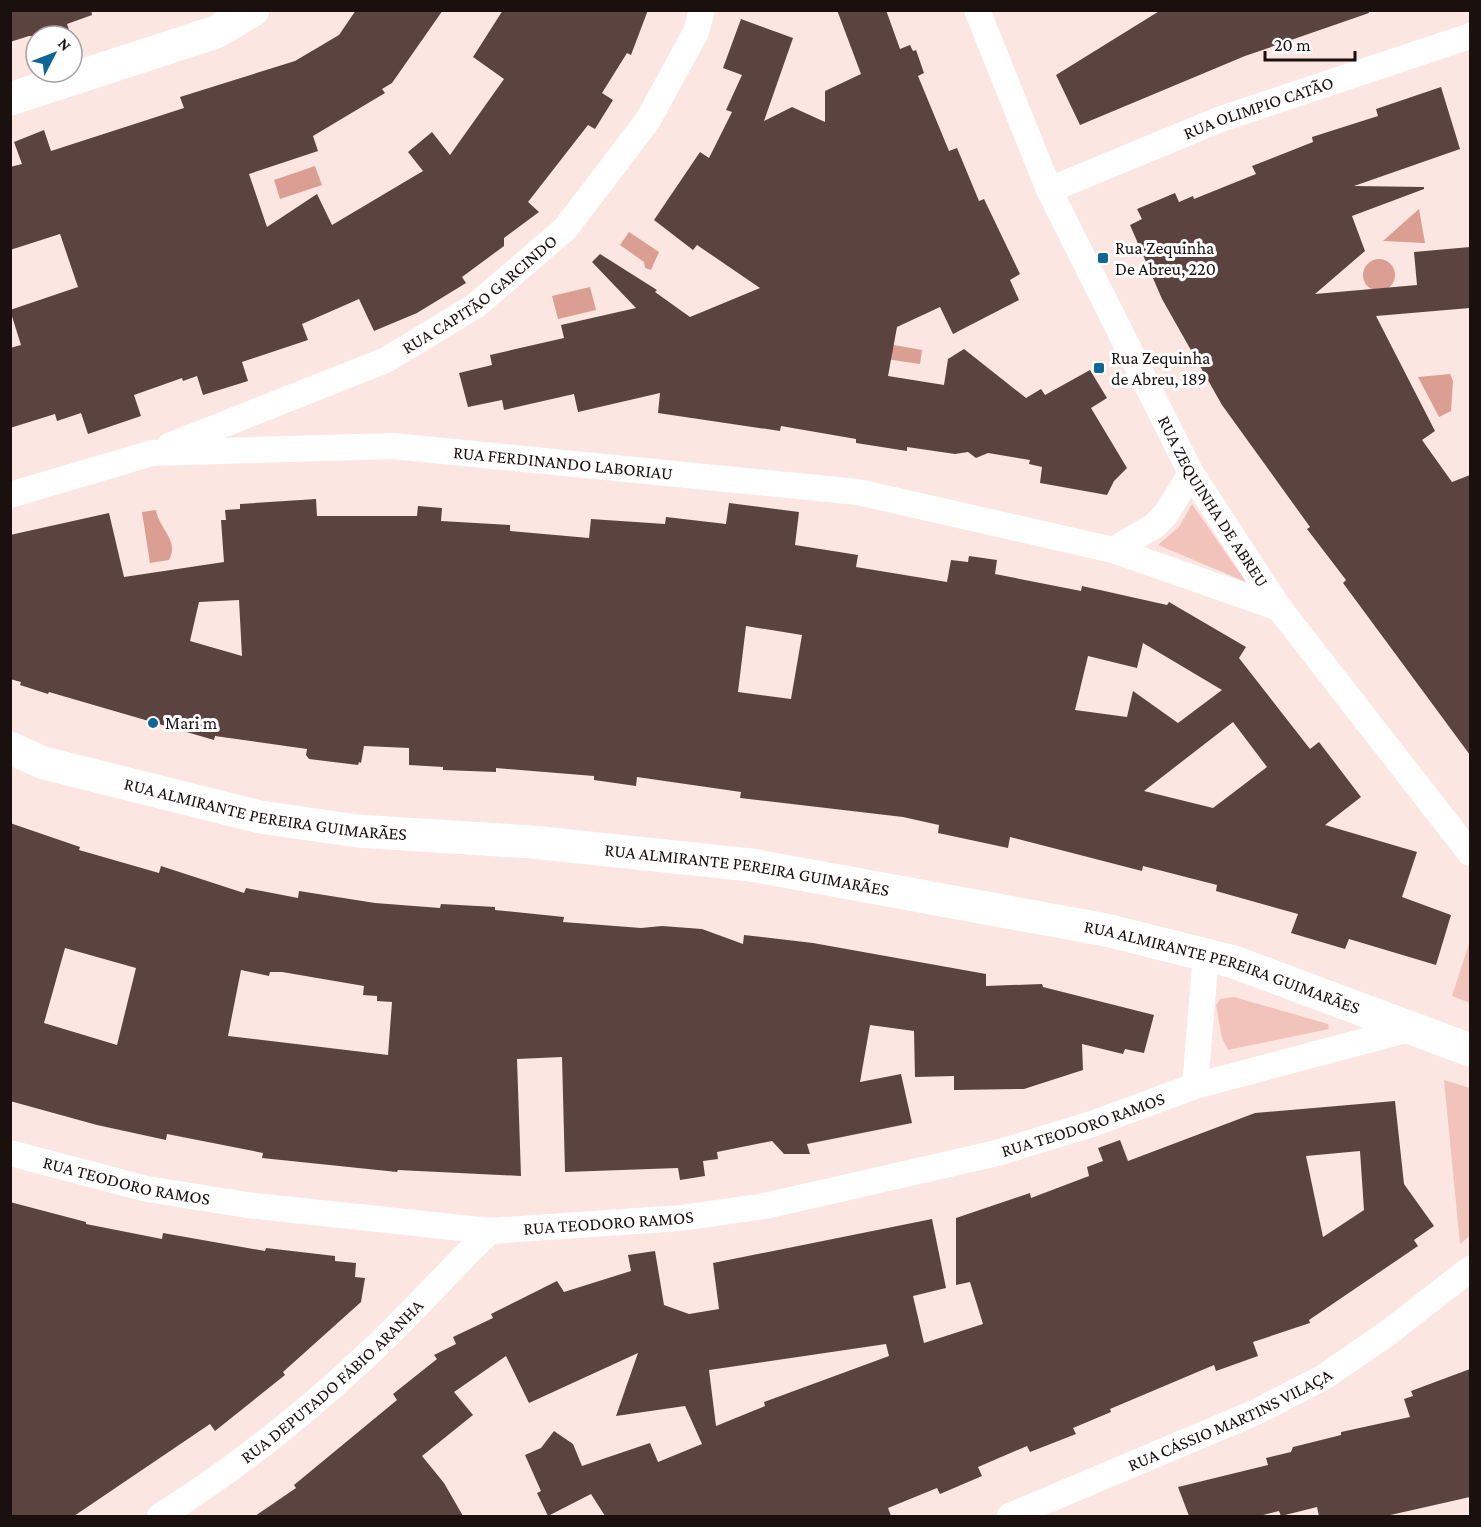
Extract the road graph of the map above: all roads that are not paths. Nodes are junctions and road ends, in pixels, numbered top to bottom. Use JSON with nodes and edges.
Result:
{"nodes":[{"id":1,"x":253,"y":10,"type":"edge"},
{"id":2,"x":702,"y":10,"type":"edge"},
{"id":3,"x":977,"y":10,"type":"edge"},
{"id":4,"x":1470,"y":36,"type":"edge"},
{"id":5,"x":10,"y":99,"type":"edge"},
{"id":6,"x":1049,"y":190,"type":"junction"},
{"id":7,"x":152,"y":453,"type":"junction"},
{"id":8,"x":1191,"y":472,"type":"junction"},
{"id":9,"x":10,"y":495,"type":"edge"},
{"id":10,"x":1113,"y":550,"type":"junction"},
{"id":11,"x":1279,"y":608,"type":"junction"},
{"id":12,"x":10,"y":748,"type":"edge"},
{"id":13,"x":1470,"y":853,"type":"edge"},
{"id":14,"x":1206,"y":954,"type":"junction"},
{"id":15,"x":1410,"y":1029,"type":"junction"},
{"id":16,"x":1470,"y":1050,"type":"edge"},
{"id":17,"x":1196,"y":1086,"type":"junction"},
{"id":18,"x":10,"y":1153,"type":"edge"},
{"id":19,"x":490,"y":1231,"type":"junction"},
{"id":20,"x":1470,"y":1269,"type":"edge"},
{"id":21,"x":1470,"y":1291,"type":"edge"},
{"id":22,"x":1435,"y":1296,"type":"junction"},
{"id":23,"x":160,"y":1516,"type":"edge"},
{"id":24,"x":1010,"y":1516,"type":"edge"}],
"edges":[{"from":1,"to":5,"type":"main road"},
{"from":2,"to":7,"type":"street","name":"RUA CAPITÃO GARCINDO"},
{"from":3,"to":6,"type":"street","name":"RUA ZEQUINHA DE ABREU"},
{"from":4,"to":6,"type":"street","name":"RUA OLIMPIO CATÃO"},
{"from":6,"to":8,"type":"street","name":"RUA ZEQUINHA DE ABREU"},
{"from":7,"to":9,"type":"street","name":"RUA FERDINANDO LABORIAU"},
{"from":7,"to":10,"type":"street","name":"RUA FERDINANDO LABORIAU"},
{"from":8,"to":10,"type":"street"},
{"from":8,"to":11,"type":"street","name":"RUA ZEQUINHA DE ABREU"},
{"from":10,"to":11,"type":"street","name":"RUA FERDINANDO LABORIAU"},
{"from":11,"to":13,"type":"street","name":"RUA ZEQUINHA DE ABREU"},
{"from":12,"to":14,"type":"main road","name":"RUA ALMIRANTE PEREIRA GUIMARÃES"},
{"from":14,"to":15,"type":"main road","name":"RUA ALMIRANTE PEREIRA GUIMARÃES"},
{"from":14,"to":17,"type":"street"},
{"from":15,"to":16,"type":"main road","name":"RUA ALMIRANTE PEREIRA GUIMARÃES"},
{"from":15,"to":17,"type":"street","name":"RUA TEODORO RAMOS"},
{"from":17,"to":19,"type":"street","name":"RUA TEODORO RAMOS"},
{"from":18,"to":19,"type":"street","name":"RUA TEODORO RAMOS"},
{"from":19,"to":23,"type":"street","name":"RUA DEPUTADO FÁBIO ARANHA"},
{"from":20,"to":22,"type":"street","name":"RUA CÁSSIO MARTINS VILAÇA"},
{"from":21,"to":22,"type":"street","name":"RUA CÁSSIO MARTINS VILAÇA"},
{"from":22,"to":24,"type":"street","name":"RUA CÁSSIO MARTINS VILAÇA"}]}
